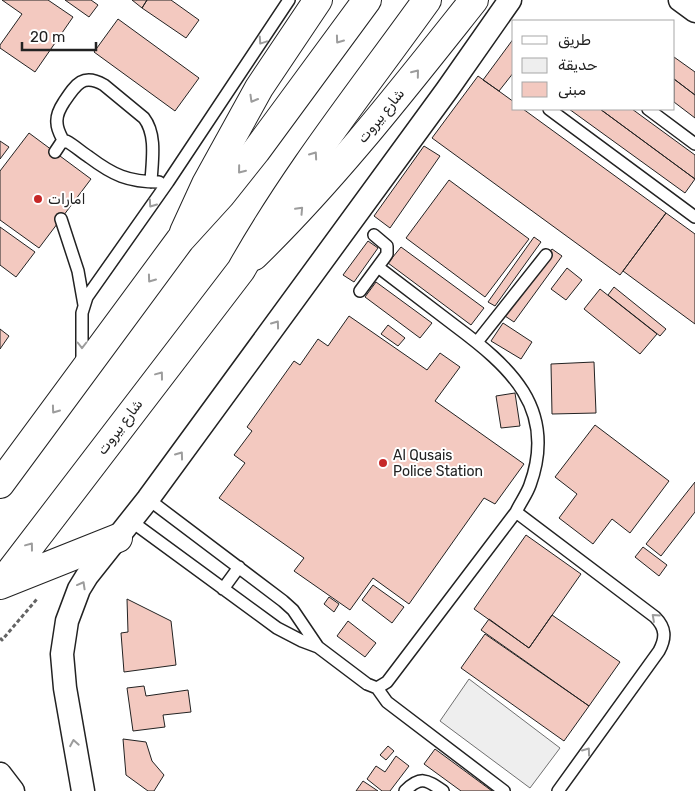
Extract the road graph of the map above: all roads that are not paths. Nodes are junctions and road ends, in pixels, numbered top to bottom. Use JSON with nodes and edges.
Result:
{"nodes":[{"id":1,"x":290,"y":0,"type":"edge"},
{"id":2,"x":318,"y":0,"type":"edge"},
{"id":3,"x":367,"y":0,"type":"edge"},
{"id":4,"x":427,"y":0,"type":"edge"},
{"id":5,"x":474,"y":0,"type":"edge"},
{"id":6,"x":510,"y":0,"type":"edge"},
{"id":7,"x":680,"y":0,"type":"edge"},
{"id":8,"x":695,"y":12,"type":"edge"},
{"id":9,"x":550,"y":110,"type":"edge"},
{"id":10,"x":649,"y":110,"type":"edge"},
{"id":11,"x":64,"y":142,"type":"junction"},
{"id":12,"x":695,"y":144,"type":"edge"},
{"id":13,"x":55,"y":152,"type":"dead end"},
{"id":14,"x":151,"y":182,"type":"junction"},
{"id":15,"x":168,"y":182,"type":"junction"},
{"id":16,"x":695,"y":217,"type":"edge"},
{"id":17,"x":61,"y":219,"type":"dead end"},
{"id":18,"x":374,"y":235,"type":"dead end"},
{"id":19,"x":180,"y":240,"type":"junction"},
{"id":20,"x":546,"y":255,"type":"dead end"},
{"id":21,"x":378,"y":267,"type":"junction"},
{"id":22,"x":241,"y":270,"type":"junction"},
{"id":23,"x":360,"y":291,"type":"dead end"},
{"id":24,"x":84,"y":305,"type":"junction"},
{"id":25,"x":477,"y":342,"type":"junction"},
{"id":26,"x":82,"y":374,"type":"junction"},
{"id":27,"x":0,"y":484,"type":"edge"},
{"id":28,"x":148,"y":499,"type":"junction"},
{"id":29,"x":516,"y":512,"type":"junction"},
{"id":30,"x":125,"y":529,"type":"junction"},
{"id":31,"x":240,"y":567,"type":"junction"},
{"id":32,"x":0,"y":585,"type":"edge"},
{"id":33,"x":223,"y":590,"type":"junction"},
{"id":34,"x":318,"y":647,"type":"junction"},
{"id":35,"x":378,"y":688,"type":"junction"},
{"id":36,"x":0,"y":774,"type":"edge"},
{"id":37,"x":13,"y":791,"type":"edge"},
{"id":38,"x":83,"y":791,"type":"edge"},
{"id":39,"x":405,"y":791,"type":"edge"},
{"id":40,"x":443,"y":791,"type":"edge"},
{"id":41,"x":504,"y":791,"type":"edge"},
{"id":42,"x":558,"y":791,"type":"edge"}],
"edges":[{"from":1,"to":15,"type":"lane","one_way":true},
{"from":2,"to":19,"type":"main road","one_way":true},
{"from":3,"to":19,"type":"main road","one_way":true},
{"from":22,"to":4,"type":"main road","name":"شارع بيروت","one_way":true},
{"from":22,"to":5,"type":"main road","name":"شارع بيروت","one_way":true},
{"from":28,"to":6,"type":"street","one_way":true},
{"from":7,"to":8,"type":"street"},
{"from":9,"to":16,"type":"lane"},
{"from":10,"to":12,"type":"lane"},
{"from":11,"to":13,"type":"lane"},
{"from":11,"to":14,"type":"lane"},
{"from":11,"to":14,"type":"lane"},
{"from":14,"to":15,"type":"lane"},
{"from":15,"to":24,"type":"lane","one_way":true},
{"from":17,"to":24,"type":"lane"},
{"from":18,"to":21,"type":"lane"},
{"from":19,"to":26,"type":"main road","one_way":true},
{"from":20,"to":25,"type":"lane"},
{"from":21,"to":23,"type":"lane"},
{"from":21,"to":25,"type":"lane"},
{"from":32,"to":22,"type":"main road","name":"شارع بيروت","one_way":true},
{"from":24,"to":26,"type":"lane","one_way":true},
{"from":25,"to":29,"type":"lane"},
{"from":26,"to":27,"type":"main road","one_way":true},
{"from":28,"to":30,"type":"street"},
{"from":28,"to":31,"type":"lane"},
{"from":29,"to":35,"type":"lane"},
{"from":42,"to":29,"type":"lane","one_way":true},
{"from":30,"to":32,"type":"main road"},
{"from":30,"to":33,"type":"lane"},
{"from":38,"to":30,"type":"street","one_way":true},
{"from":31,"to":33,"type":"lane"},
{"from":31,"to":34,"type":"lane"},
{"from":33,"to":34,"type":"lane"},
{"from":34,"to":35,"type":"lane"},
{"from":35,"to":41,"type":"lane"},
{"from":36,"to":37,"type":"street"},
{"from":39,"to":40,"type":"lane"}]}
